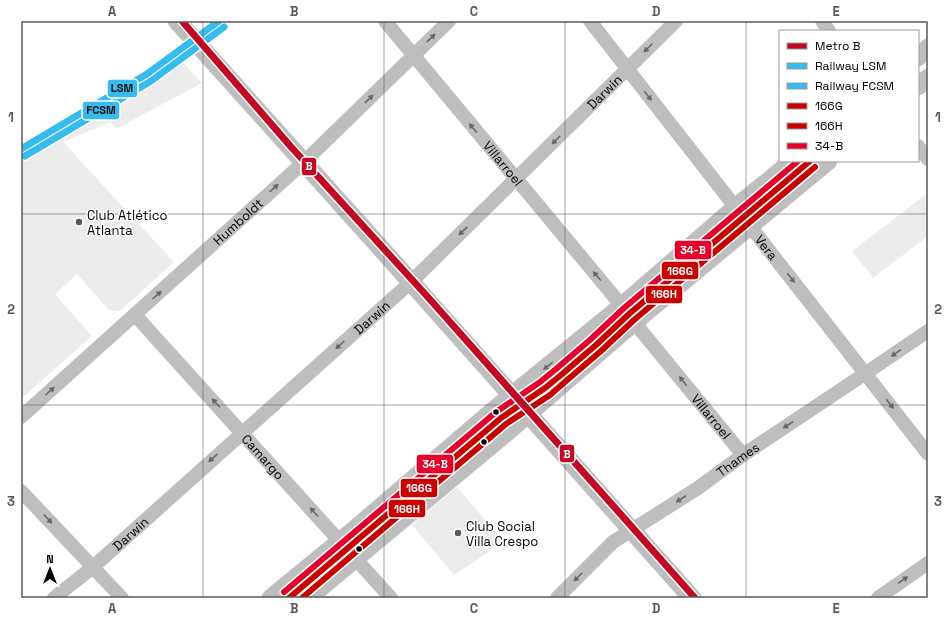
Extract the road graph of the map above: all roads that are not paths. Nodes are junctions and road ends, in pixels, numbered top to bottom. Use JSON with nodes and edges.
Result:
{"nodes":[{"id":1,"x":177,"y":21,"type":"edge"},
{"id":2,"x":385,"y":21,"type":"edge"},
{"id":3,"x":449,"y":21,"type":"edge"},
{"id":4,"x":590,"y":21,"type":"edge"},
{"id":5,"x":676,"y":21,"type":"edge"},
{"id":6,"x":822,"y":21,"type":"edge"},
{"id":7,"x":828,"y":30,"type":"edge"},
{"id":8,"x":928,"y":48,"type":"edge"},
{"id":9,"x":413,"y":56,"type":"junction"},
{"id":10,"x":919,"y":56,"type":"edge"},
{"id":11,"x":627,"y":69,"type":"junction"},
{"id":12,"x":928,"y":78,"type":"edge"},
{"id":13,"x":919,"y":85,"type":"edge"},
{"id":14,"x":919,"y":147,"type":"edge"},
{"id":15,"x":928,"y":159,"type":"edge"},
{"id":16,"x":304,"y":162,"type":"junction"},
{"id":17,"x":792,"y":162,"type":"edge"},
{"id":18,"x":827,"y":162,"type":"edge"},
{"id":19,"x":516,"y":179,"type":"junction"},
{"id":20,"x":735,"y":208,"type":"junction"},
{"id":21,"x":749,"y":226,"type":"junction"},
{"id":22,"x":411,"y":282,"type":"junction"},
{"id":23,"x":622,"y":306,"type":"junction"},
{"id":24,"x":135,"y":315,"type":"junction"},
{"id":25,"x":634,"y":322,"type":"junction"},
{"id":26,"x":928,"y":331,"type":"edge"},
{"id":27,"x":866,"y":374,"type":"junction"},
{"id":28,"x":512,"y":395,"type":"junction"},
{"id":29,"x":528,"y":415,"type":"junction"},
{"id":30,"x":21,"y":417,"type":"edge"},
{"id":31,"x":242,"y":432,"type":"junction"},
{"id":32,"x":928,"y":454,"type":"edge"},
{"id":33,"x":743,"y":455,"type":"junction"},
{"id":34,"x":21,"y":491,"type":"edge"},
{"id":35,"x":631,"y":530,"type":"junction"},
{"id":36,"x":340,"y":541,"type":"junction"},
{"id":37,"x":355,"y":559,"type":"junction"},
{"id":38,"x":928,"y":563,"type":"edge"},
{"id":39,"x":93,"y":567,"type":"junction"},
{"id":40,"x":54,"y":598,"type":"edge"},
{"id":41,"x":122,"y":598,"type":"edge"},
{"id":42,"x":271,"y":598,"type":"edge"},
{"id":43,"x":308,"y":598,"type":"edge"},
{"id":44,"x":391,"y":598,"type":"edge"},
{"id":45,"x":557,"y":598,"type":"edge"},
{"id":46,"x":692,"y":598,"type":"edge"},
{"id":47,"x":878,"y":598,"type":"edge"}],
"edges":[{"from":1,"to":16,"type":"main road"},
{"from":2,"to":9,"type":"street","name":"Villarroel"},
{"from":9,"to":3,"type":"street","name":"Humboldt","one_way":true},
{"from":4,"to":11,"type":"street","name":"Vera"},
{"from":5,"to":11,"type":"street","name":"Darwin","one_way":true},
{"from":6,"to":7,"type":"street"},
{"from":8,"to":10,"type":"main road"},
{"from":16,"to":9,"type":"street","name":"Humboldt","one_way":true},
{"from":19,"to":9,"type":"street","name":"Villarroel","one_way":true},
{"from":11,"to":19,"type":"street","name":"Darwin","one_way":true},
{"from":11,"to":20,"type":"street","name":"Vera","one_way":true},
{"from":12,"to":13,"type":"main road"},
{"from":14,"to":15,"type":"street"},
{"from":16,"to":22,"type":"main road"},
{"from":24,"to":16,"type":"street","name":"Humboldt","one_way":true},
{"from":17,"to":20,"type":"main road"},
{"from":18,"to":21,"type":"main road"},
{"from":19,"to":22,"type":"street","name":"Darwin","one_way":true},
{"from":23,"to":19,"type":"street","name":"Villarroel","one_way":true},
{"from":20,"to":21,"type":"street","name":"Vera"},
{"from":20,"to":23,"type":"main road"},
{"from":21,"to":25,"type":"main road"},
{"from":21,"to":27,"type":"street","name":"Vera","one_way":true},
{"from":22,"to":28,"type":"main road"},
{"from":22,"to":31,"type":"street","name":"Darwin","one_way":true},
{"from":23,"to":28,"type":"main road","one_way":true},
{"from":30,"to":24,"type":"street","name":"Humboldt","one_way":true},
{"from":31,"to":24,"type":"street","name":"Camargo","one_way":true},
{"from":25,"to":29,"type":"main road"},
{"from":33,"to":25,"type":"street","name":"Villarroel","one_way":true},
{"from":26,"to":27,"type":"street","name":"Thames","one_way":true},
{"from":27,"to":32,"type":"street","name":"Vera","one_way":true},
{"from":27,"to":33,"type":"street","name":"Thames","one_way":true},
{"from":28,"to":29,"type":"main road"},
{"from":28,"to":36,"type":"main road"},
{"from":29,"to":35,"type":"main road"},
{"from":29,"to":37,"type":"main road"},
{"from":36,"to":31,"type":"street","name":"Camargo","one_way":true},
{"from":31,"to":39,"type":"street","name":"Darwin","one_way":true},
{"from":33,"to":35,"type":"street","name":"Thames","one_way":true},
{"from":34,"to":39,"type":"street","one_way":true},
{"from":35,"to":45,"type":"street","name":"Thames","one_way":true},
{"from":35,"to":46,"type":"main road"},
{"from":36,"to":37,"type":"street","name":"Camargo"},
{"from":36,"to":42,"type":"main road"},
{"from":37,"to":43,"type":"main road"},
{"from":37,"to":44,"type":"street","name":"Camargo"},
{"from":47,"to":38,"type":"street","one_way":true},
{"from":39,"to":40,"type":"street","name":"Darwin"},
{"from":39,"to":41,"type":"street"}]}
